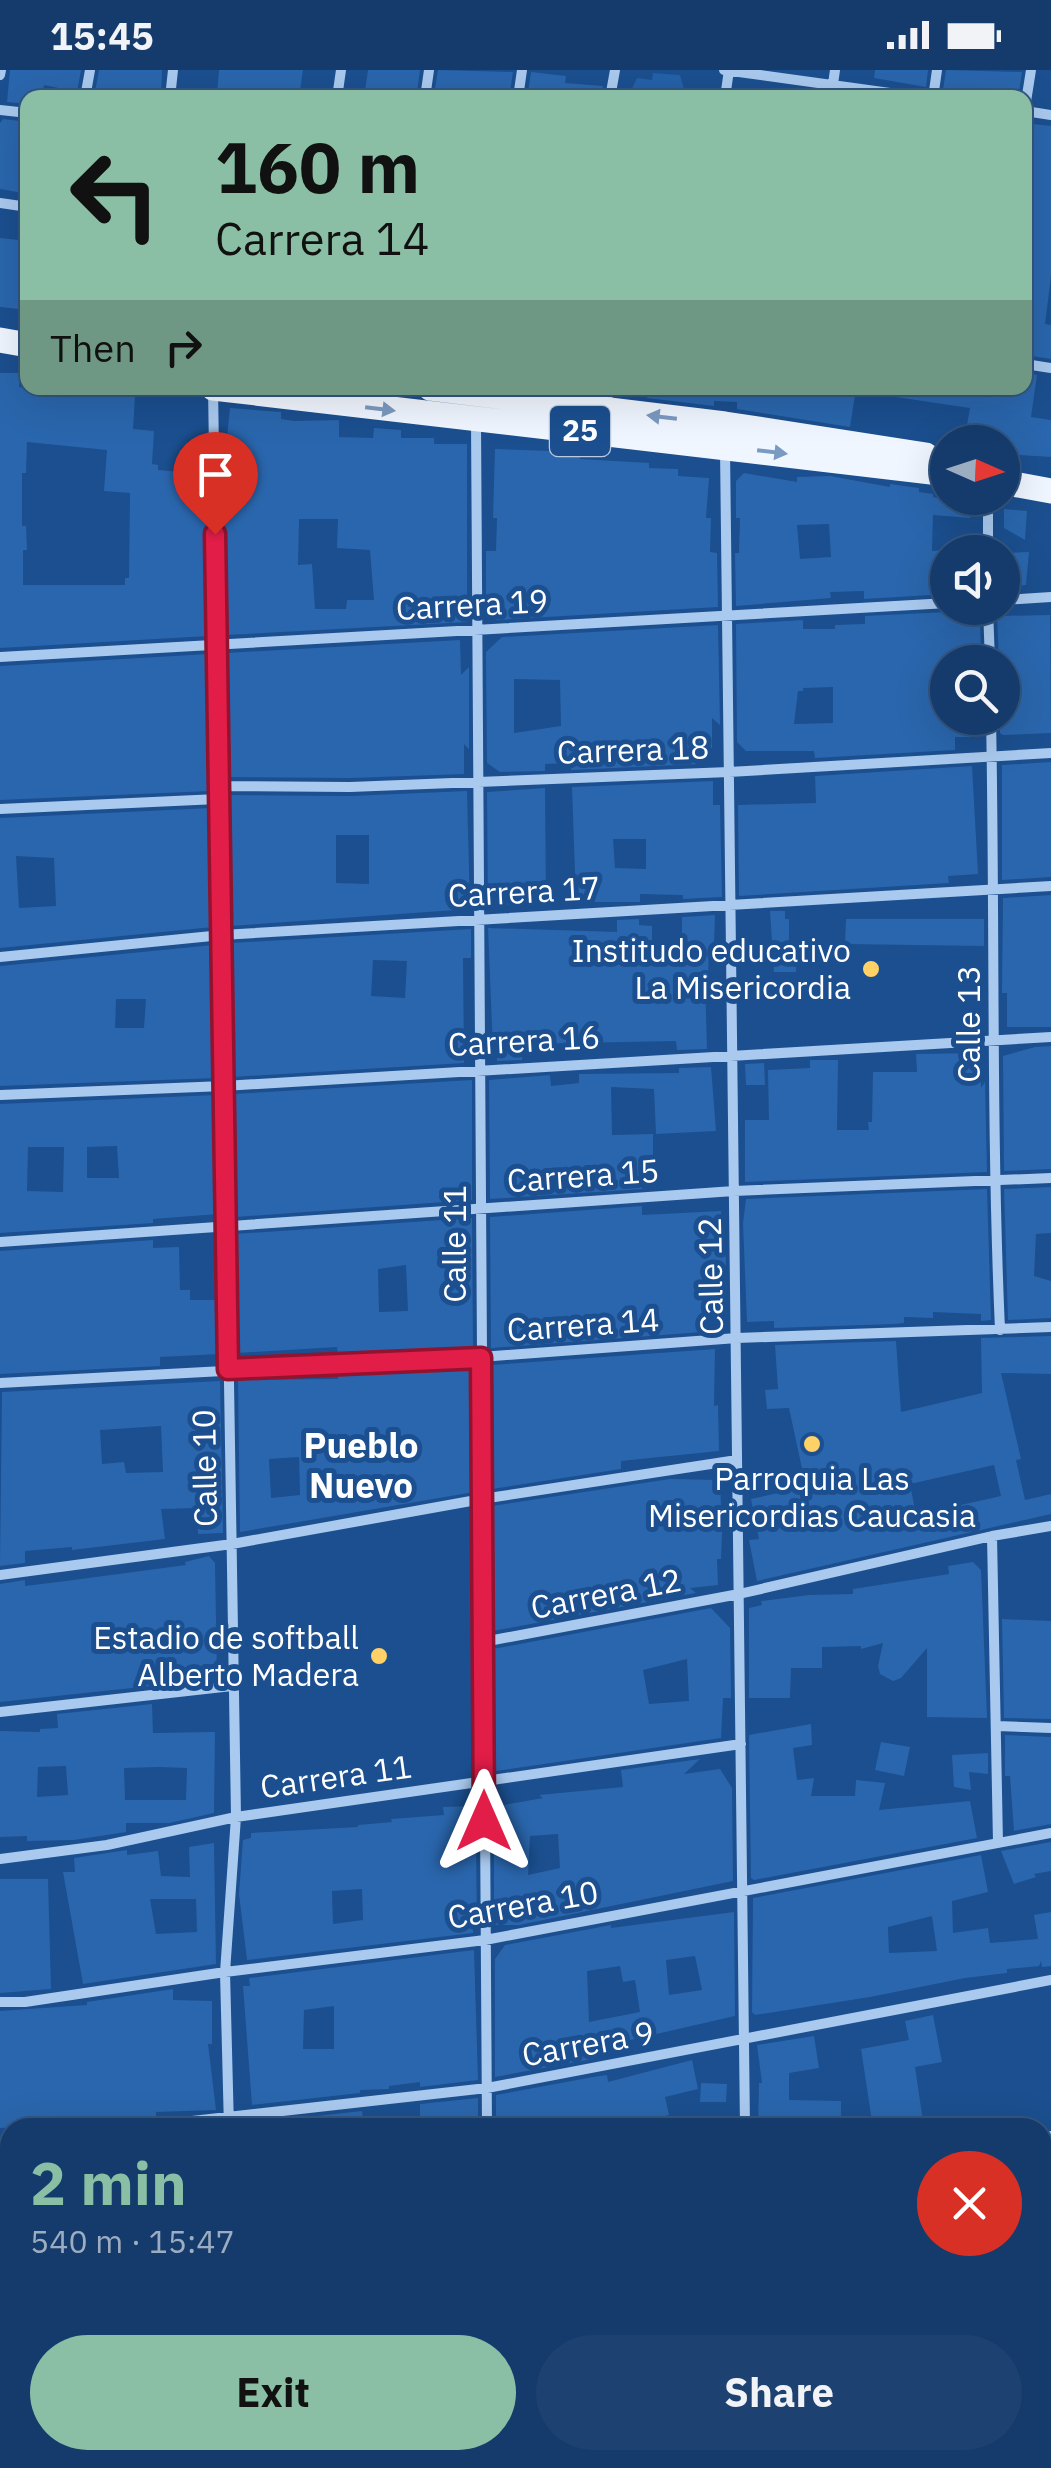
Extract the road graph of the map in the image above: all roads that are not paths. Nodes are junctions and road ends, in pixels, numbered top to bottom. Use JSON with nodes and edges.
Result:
{"nodes":[{"id":1,"x":727,"y":70,"type":"edge"},
{"id":2,"x":835,"y":70,"type":"edge"},
{"id":3,"x":833,"y":85,"type":"junction"},
{"id":4,"x":832,"y":90,"type":"edge"},
{"id":5,"x":870,"y":90,"type":"edge"},
{"id":6,"x":213,"y":395,"type":"edge"},
{"id":7,"x":271,"y":395,"type":"edge"},
{"id":8,"x":543,"y":395,"type":"edge"},
{"id":9,"x":607,"y":399,"type":"edge"},
{"id":10,"x":476,"y":420,"type":"junction"},
{"id":11,"x":725,"y":436,"type":"junction"},
{"id":12,"x":930,"y":456,"type":"edge"},
{"id":13,"x":1020,"y":469,"type":"edge"},
{"id":14,"x":930,"y":471,"type":"edge"},
{"id":15,"x":1051,"y":473,"type":"edge"},
{"id":16,"x":1020,"y":485,"type":"edge"},
{"id":17,"x":1051,"y":491,"type":"edge"},
{"id":18,"x":1051,"y":598,"type":"edge"},
{"id":19,"x":1020,"y":599,"type":"edge"},
{"id":20,"x":930,"y":604,"type":"edge"},
{"id":21,"x":726,"y":616,"type":"junction"},
{"id":22,"x":476,"y":630,"type":"junction"},
{"id":23,"x":216,"y":645,"type":"junction"},
{"id":24,"x":0,"y":657,"type":"edge"},
{"id":25,"x":991,"y":735,"type":"edge"},
{"id":26,"x":1051,"y":753,"type":"edge"},
{"id":27,"x":992,"y":757,"type":"junction"},
{"id":28,"x":729,"y":772,"type":"junction"},
{"id":29,"x":478,"y":780,"type":"junction"},
{"id":30,"x":217,"y":786,"type":"junction"},
{"id":31,"x":218,"y":800,"type":"junction"},
{"id":32,"x":0,"y":809,"type":"edge"},
{"id":33,"x":1051,"y":886,"type":"edge"},
{"id":34,"x":994,"y":889,"type":"junction"},
{"id":35,"x":730,"y":904,"type":"junction"},
{"id":36,"x":479,"y":920,"type":"junction"},
{"id":37,"x":222,"y":934,"type":"junction"},
{"id":38,"x":0,"y":956,"type":"edge"},
{"id":39,"x":1051,"y":1037,"type":"edge"},
{"id":40,"x":996,"y":1040,"type":"junction"},
{"id":41,"x":732,"y":1054,"type":"junction"},
{"id":42,"x":480,"y":1068,"type":"junction"},
{"id":43,"x":224,"y":1086,"type":"junction"},
{"id":44,"x":0,"y":1095,"type":"edge"},
{"id":45,"x":1051,"y":1178,"type":"edge"},
{"id":46,"x":993,"y":1181,"type":"junction"},
{"id":47,"x":734,"y":1191,"type":"junction"},
{"id":48,"x":480,"y":1209,"type":"junction"},
{"id":49,"x":226,"y":1226,"type":"junction"},
{"id":50,"x":0,"y":1242,"type":"edge"},
{"id":51,"x":1051,"y":1327,"type":"edge"},
{"id":52,"x":1000,"y":1330,"type":"junction"},
{"id":53,"x":737,"y":1338,"type":"junction"},
{"id":54,"x":481,"y":1358,"type":"junction"},
{"id":55,"x":228,"y":1369,"type":"junction"},
{"id":56,"x":0,"y":1383,"type":"edge"},
{"id":57,"x":737,"y":1460,"type":"junction"},
{"id":58,"x":482,"y":1499,"type":"junction"},
{"id":59,"x":1051,"y":1526,"type":"edge"},
{"id":60,"x":992,"y":1536,"type":"junction"},
{"id":61,"x":232,"y":1544,"type":"junction"},
{"id":62,"x":0,"y":1575,"type":"edge"},
{"id":63,"x":739,"y":1594,"type":"junction"},
{"id":64,"x":483,"y":1642,"type":"junction"},
{"id":65,"x":232,"y":1686,"type":"junction"},
{"id":66,"x":0,"y":1712,"type":"edge"},
{"id":67,"x":997,"y":1726,"type":"junction"},
{"id":68,"x":1051,"y":1728,"type":"edge"},
{"id":69,"x":740,"y":1744,"type":"junction"},
{"id":70,"x":484,"y":1781,"type":"junction"},
{"id":71,"x":236,"y":1817,"type":"junction"},
{"id":72,"x":1051,"y":1832,"type":"edge"},
{"id":73,"x":998,"y":1843,"type":"junction"},
{"id":74,"x":0,"y":1860,"type":"edge"},
{"id":75,"x":742,"y":1890,"type":"junction"},
{"id":76,"x":485,"y":1940,"type":"junction"},
{"id":77,"x":225,"y":1972,"type":"junction"},
{"id":78,"x":1051,"y":1980,"type":"edge"},
{"id":79,"x":0,"y":2002,"type":"edge"},
{"id":80,"x":744,"y":2040,"type":"junction"},
{"id":81,"x":486,"y":2088,"type":"junction"},
{"id":82,"x":229,"y":2118,"type":"edge"},
{"id":83,"x":252,"y":2118,"type":"edge"},
{"id":84,"x":486,"y":2118,"type":"edge"},
{"id":85,"x":745,"y":2118,"type":"edge"}],
"edges":[{"from":1,"to":3,"type":"street"},
{"from":2,"to":3,"type":"street"},
{"from":3,"to":4,"type":"street"},
{"from":3,"to":5,"type":"street"},
{"from":6,"to":23,"type":"street","name":"Calle 10"},
{"from":7,"to":10,"type":"main road","number":"25","one_way":true},
{"from":8,"to":9,"type":"main road","number":"25"},
{"from":11,"to":9,"type":"main road","number":"25","one_way":true},
{"from":10,"to":11,"type":"main road","number":"25"},
{"from":10,"to":22,"type":"street","name":"Calle 11"},
{"from":11,"to":12,"type":"main road","number":"25"},
{"from":11,"to":14,"type":"main road","number":"25","one_way":true},
{"from":11,"to":21,"type":"street","name":"Calle 12"},
{"from":13,"to":15,"type":"main road"},
{"from":16,"to":17,"type":"main road"},
{"from":18,"to":19,"type":"street"},
{"from":20,"to":21,"type":"street","name":"Carrera 19"},
{"from":21,"to":22,"type":"street","name":"Carrera 19"},
{"from":21,"to":28,"type":"street","name":"Calle 12"},
{"from":22,"to":23,"type":"street","name":"Carrera 19"},
{"from":22,"to":29,"type":"street","name":"Calle 11"},
{"from":23,"to":24,"type":"street","name":"Carrera 19"},
{"from":23,"to":30,"type":"street","name":"Calle 10"},
{"from":25,"to":27,"type":"street","name":"Calle 13"},
{"from":26,"to":27,"type":"street","name":"Carrera 18"},
{"from":27,"to":28,"type":"street","name":"Carrera 18"},
{"from":27,"to":34,"type":"street","name":"Calle 13"},
{"from":28,"to":29,"type":"street","name":"Carrera 18"},
{"from":28,"to":35,"type":"street","name":"Calle 12"},
{"from":29,"to":30,"type":"street","name":"Carrera 18"},
{"from":29,"to":36,"type":"street","name":"Calle 11"},
{"from":30,"to":31,"type":"street","name":"Calle 10"},
{"from":31,"to":32,"type":"street"},
{"from":31,"to":37,"type":"street","name":"Calle 10"},
{"from":33,"to":34,"type":"street","name":"Carrera 17"},
{"from":34,"to":35,"type":"street","name":"Carrera 17"},
{"from":34,"to":40,"type":"street","name":"Calle 13"},
{"from":35,"to":36,"type":"street","name":"Carrera 17"},
{"from":35,"to":41,"type":"street","name":"Calle 12"},
{"from":36,"to":37,"type":"street","name":"Carrera 17"},
{"from":36,"to":42,"type":"street","name":"Calle 11"},
{"from":37,"to":38,"type":"street","name":"Carrera 17"},
{"from":37,"to":43,"type":"street","name":"Calle 10"},
{"from":39,"to":40,"type":"street","name":"Carrera 16"},
{"from":40,"to":41,"type":"street","name":"Carrera 16"},
{"from":40,"to":46,"type":"street","name":"Calle 13"},
{"from":41,"to":42,"type":"street","name":"Carrera 16"},
{"from":41,"to":47,"type":"street","name":"Calle 12"},
{"from":42,"to":43,"type":"street","name":"Carrera 16"},
{"from":42,"to":48,"type":"street","name":"Calle 11"},
{"from":43,"to":44,"type":"street","name":"Carrera 16"},
{"from":43,"to":49,"type":"street","name":"Calle 10"},
{"from":45,"to":46,"type":"street","name":"Carrera 15"},
{"from":46,"to":47,"type":"street","name":"Carrera 15"},
{"from":46,"to":52,"type":"street","name":"Calle 13"},
{"from":47,"to":48,"type":"street","name":"Carrera 15"},
{"from":47,"to":53,"type":"street","name":"Calle 12"},
{"from":48,"to":49,"type":"street","name":"Carrera 15"},
{"from":48,"to":54,"type":"street","name":"Calle 11"},
{"from":49,"to":50,"type":"street","name":"Carrera 15"},
{"from":49,"to":55,"type":"street","name":"Calle 10"},
{"from":51,"to":52,"type":"street","name":"Carrera 14"},
{"from":52,"to":53,"type":"street","name":"Carrera 14"},
{"from":53,"to":54,"type":"street","name":"Carrera 14"},
{"from":53,"to":57,"type":"street","name":"Calle 12"},
{"from":54,"to":55,"type":"street","name":"Carrera 14"},
{"from":54,"to":58,"type":"street","name":"Calle 11"},
{"from":55,"to":56,"type":"street","name":"Carrera 14"},
{"from":55,"to":61,"type":"street","name":"Calle 10"},
{"from":57,"to":58,"type":"street"},
{"from":57,"to":63,"type":"street","name":"Calle 12"},
{"from":58,"to":61,"type":"street"},
{"from":58,"to":64,"type":"street","name":"Calle 11"},
{"from":59,"to":60,"type":"street","name":"Carrera 12"},
{"from":60,"to":63,"type":"street","name":"Carrera 12"},
{"from":60,"to":67,"type":"street"},
{"from":61,"to":62,"type":"street"},
{"from":61,"to":65,"type":"street","name":"Calle 10"},
{"from":63,"to":64,"type":"street","name":"Carrera 12"},
{"from":63,"to":69,"type":"street","name":"Calle 12"},
{"from":64,"to":70,"type":"street","name":"Calle 11"},
{"from":65,"to":66,"type":"street"},
{"from":65,"to":71,"type":"street","name":"Calle 10"},
{"from":67,"to":68,"type":"street"},
{"from":67,"to":73,"type":"street"},
{"from":69,"to":70,"type":"street","name":"Carrera 11"},
{"from":69,"to":75,"type":"street","name":"Calle 12"},
{"from":70,"to":71,"type":"street","name":"Carrera 11"},
{"from":70,"to":76,"type":"street","name":"Calle 11"},
{"from":71,"to":74,"type":"street","name":"Carrera 11"},
{"from":71,"to":77,"type":"street","name":"Calle 10"},
{"from":72,"to":73,"type":"street","name":"Carrera 10"},
{"from":73,"to":75,"type":"street","name":"Carrera 10"},
{"from":75,"to":76,"type":"street","name":"Carrera 10"},
{"from":75,"to":80,"type":"street","name":"Calle 12"},
{"from":76,"to":77,"type":"street","name":"Carrera 10"},
{"from":76,"to":81,"type":"street","name":"Calle 11"},
{"from":77,"to":79,"type":"street","name":"Carrera 10"},
{"from":77,"to":82,"type":"street","name":"Calle 10"},
{"from":78,"to":80,"type":"street","name":"Carrera 9"},
{"from":80,"to":81,"type":"street","name":"Carrera 9"},
{"from":80,"to":85,"type":"street","name":"Calle 12"},
{"from":81,"to":83,"type":"street","name":"Carrera 9"},
{"from":81,"to":84,"type":"street","name":"Calle 11"}]}
